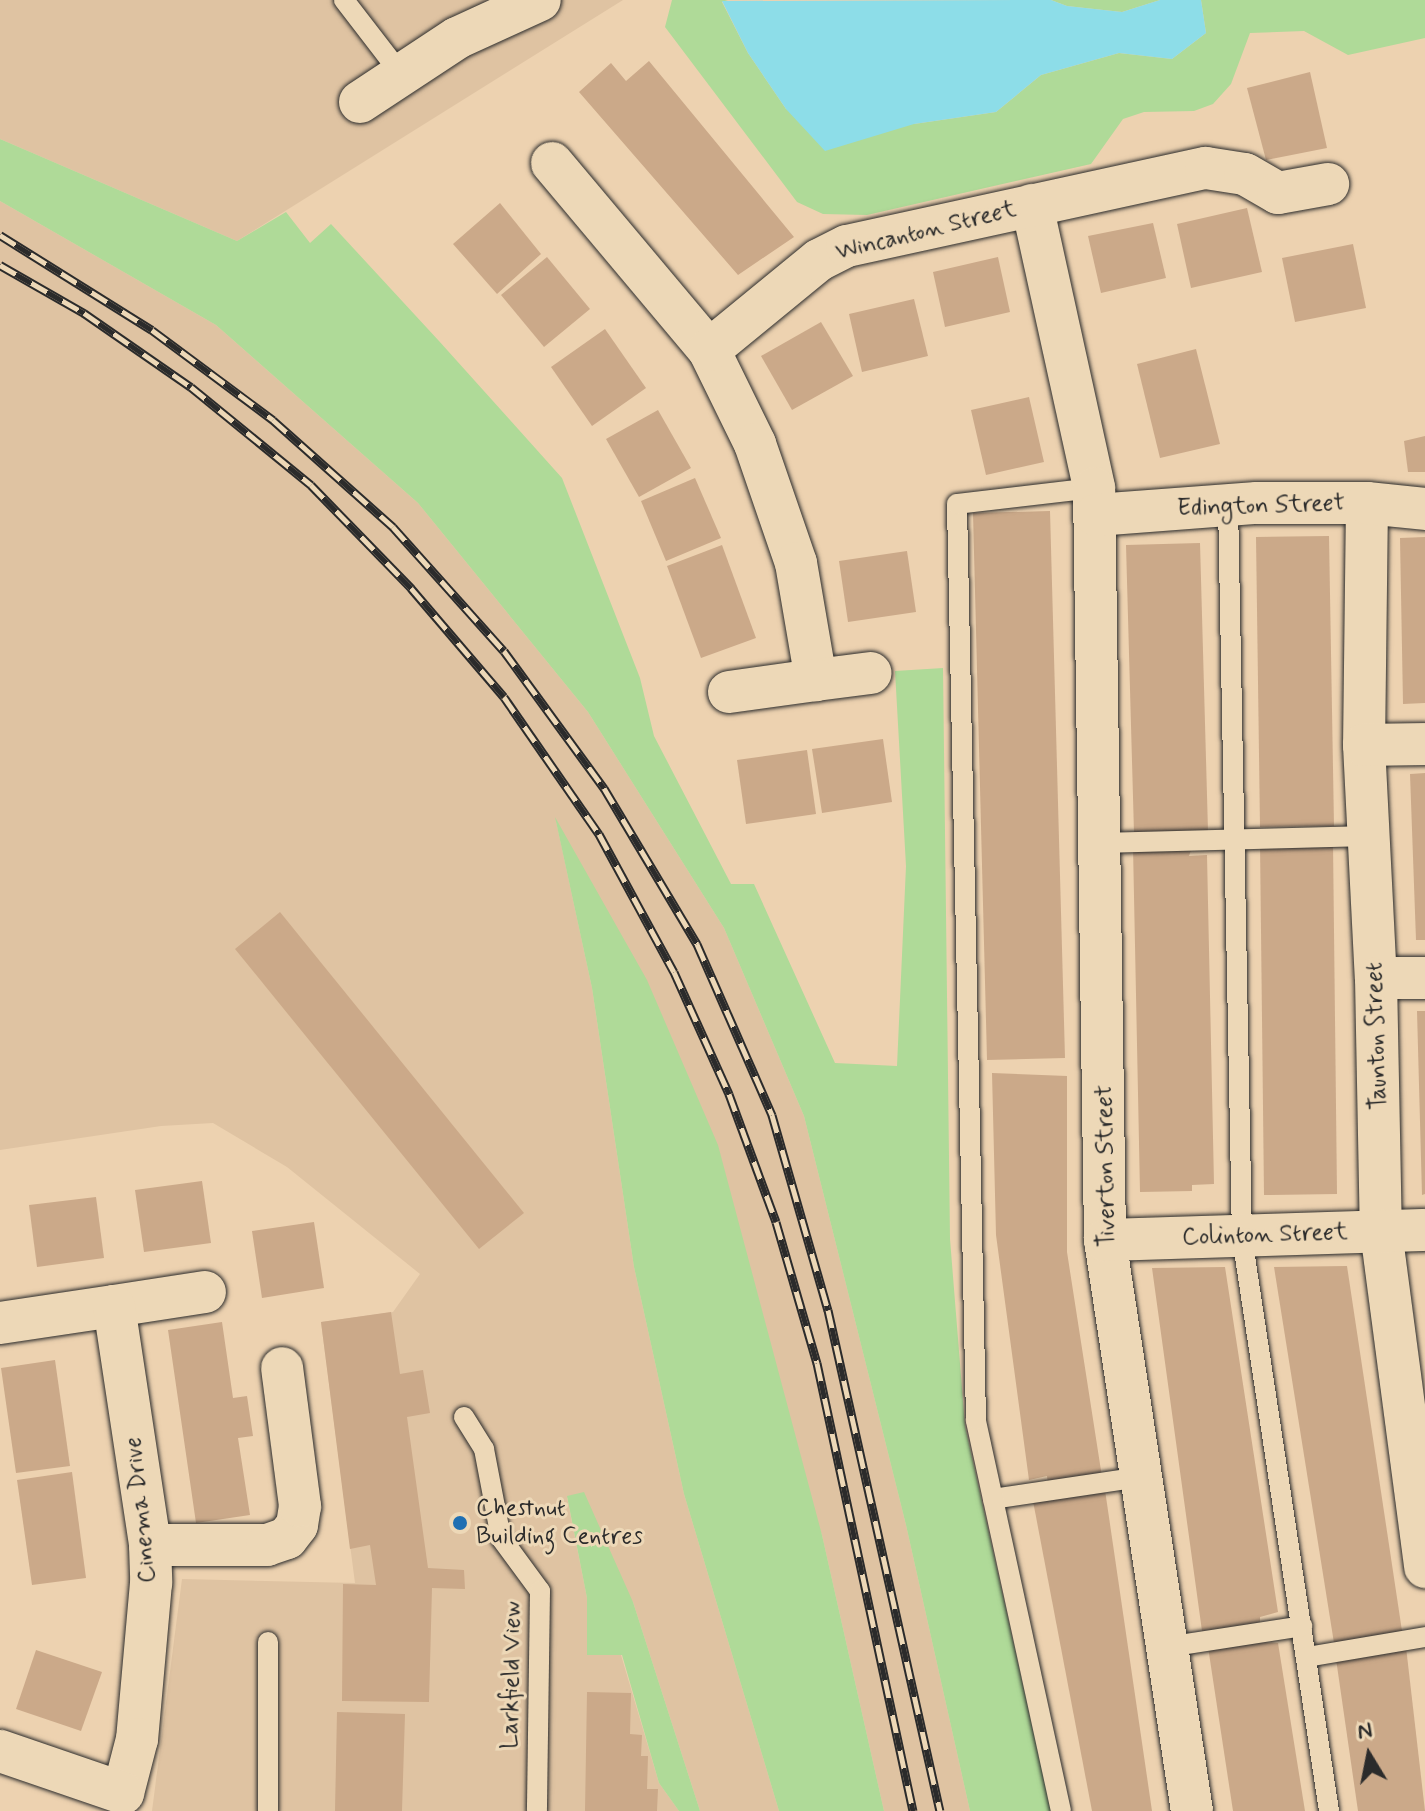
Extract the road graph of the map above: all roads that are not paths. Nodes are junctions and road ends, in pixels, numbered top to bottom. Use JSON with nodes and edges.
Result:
{"nodes":[{"id":1,"x":344,"y":0,"type":"edge"},
{"id":2,"x":540,"y":0,"type":"edge"},
{"id":3,"x":401,"y":74,"type":"junction"},
{"id":4,"x":360,"y":102,"type":"dead end"},
{"id":5,"x":552,"y":163,"type":"dead end"},
{"id":6,"x":1328,"y":184,"type":"dead end"},
{"id":7,"x":1032,"y":205,"type":"junction"},
{"id":8,"x":709,"y":350,"type":"junction"},
{"id":9,"x":1095,"y":501,"type":"junction"},
{"id":10,"x":1228,"y":503,"type":"junction"},
{"id":11,"x":1367,"y":503,"type":"junction"},
{"id":12,"x":1425,"y":509,"type":"edge"},
{"id":13,"x":871,"y":673,"type":"dead end"},
{"id":14,"x":816,"y":680,"type":"junction"},
{"id":15,"x":729,"y":692,"type":"dead end"},
{"id":16,"x":1425,"y":744,"type":"edge"},
{"id":17,"x":1364,"y":745,"type":"junction"},
{"id":18,"x":1369,"y":836,"type":"junction"},
{"id":19,"x":1235,"y":839,"type":"junction"},
{"id":20,"x":1100,"y":843,"type":"junction"},
{"id":21,"x":1376,"y":978,"type":"junction"},
{"id":22,"x":1425,"y":978,"type":"edge"},
{"id":23,"x":1425,"y":1230,"type":"edge"},
{"id":24,"x":1381,"y":1231,"type":"junction"},
{"id":25,"x":1242,"y":1237,"type":"junction"},
{"id":26,"x":1105,"y":1240,"type":"junction"},
{"id":27,"x":205,"y":1292,"type":"dead end"},
{"id":28,"x":114,"y":1306,"type":"junction"},
{"id":29,"x":0,"y":1323,"type":"edge"},
{"id":30,"x":282,"y":1368,"type":"dead end"},
{"id":31,"x":464,"y":1417,"type":"dead end"},
{"id":32,"x":1416,"y":1434,"type":"edge"},
{"id":33,"x":1141,"y":1477,"type":"junction"},
{"id":34,"x":993,"y":1499,"type":"junction"},
{"id":35,"x":150,"y":1545,"type":"junction"},
{"id":36,"x":1425,"y":1567,"type":"edge"},
{"id":37,"x":1302,"y":1626,"type":"junction"},
{"id":38,"x":1425,"y":1637,"type":"edge"},
{"id":39,"x":268,"y":1642,"type":"dead end"},
{"id":40,"x":1167,"y":1647,"type":"junction"},
{"id":41,"x":1307,"y":1657,"type":"junction"},
{"id":42,"x":0,"y":1751,"type":"edge"},
{"id":43,"x":121,"y":1802,"type":"edge"},
{"id":44,"x":268,"y":1811,"type":"edge"},
{"id":45,"x":537,"y":1811,"type":"edge"},
{"id":46,"x":1061,"y":1811,"type":"edge"},
{"id":47,"x":1192,"y":1811,"type":"edge"},
{"id":48,"x":1329,"y":1811,"type":"edge"}],
"edges":[{"from":1,"to":3,"type":"lane"},
{"from":2,"to":3,"type":"street"},
{"from":3,"to":4,"type":"street"},
{"from":5,"to":8,"type":"street"},
{"from":6,"to":7,"type":"street","name":"Wincanton Street"},
{"from":7,"to":8,"type":"street","name":"Wincanton Street"},
{"from":7,"to":9,"type":"street","name":"Wincanton Street"},
{"from":8,"to":14,"type":"street"},
{"from":9,"to":10,"type":"street","name":"Edington Street"},
{"from":9,"to":20,"type":"street","name":"Tiverton Street"},
{"from":9,"to":34,"type":"lane"},
{"from":10,"to":11,"type":"street","name":"Edington Street"},
{"from":10,"to":19,"type":"lane"},
{"from":11,"to":12,"type":"street","name":"Edington Street"},
{"from":11,"to":17,"type":"street","name":"Taunton Street"},
{"from":13,"to":14,"type":"street"},
{"from":14,"to":15,"type":"street"},
{"from":16,"to":17,"type":"street"},
{"from":17,"to":18,"type":"street","name":"Taunton Street"},
{"from":18,"to":19,"type":"lane"},
{"from":18,"to":21,"type":"street","name":"Taunton Street"},
{"from":19,"to":20,"type":"lane"},
{"from":19,"to":25,"type":"lane"},
{"from":20,"to":26,"type":"street","name":"Tiverton Street"},
{"from":21,"to":22,"type":"street"},
{"from":21,"to":24,"type":"street","name":"Taunton Street"},
{"from":23,"to":24,"type":"street","name":"Colinton Street"},
{"from":24,"to":25,"type":"street","name":"Colinton Street"},
{"from":24,"to":32,"type":"street","name":"Taunton Street"},
{"from":25,"to":26,"type":"street","name":"Colinton Street"},
{"from":25,"to":37,"type":"lane"},
{"from":26,"to":33,"type":"street","name":"Tiverton Street"},
{"from":27,"to":28,"type":"street"},
{"from":28,"to":29,"type":"street"},
{"from":28,"to":35,"type":"street","name":"Cinema Drive"},
{"from":30,"to":35,"type":"street"},
{"from":31,"to":45,"type":"lane","name":"Larkfield View"},
{"from":32,"to":36,"type":"street","name":"Taunton Street"},
{"from":33,"to":34,"type":"lane"},
{"from":33,"to":40,"type":"street","name":"Tiverton Street"},
{"from":34,"to":46,"type":"lane"},
{"from":35,"to":43,"type":"street","name":"Cinema Drive"},
{"from":37,"to":40,"type":"lane"},
{"from":37,"to":41,"type":"lane"},
{"from":38,"to":41,"type":"lane"},
{"from":39,"to":44,"type":"lane"},
{"from":40,"to":47,"type":"street","name":"Tiverton Street"},
{"from":41,"to":48,"type":"lane"},
{"from":42,"to":43,"type":"street","name":"Cinema Drive"}]}
